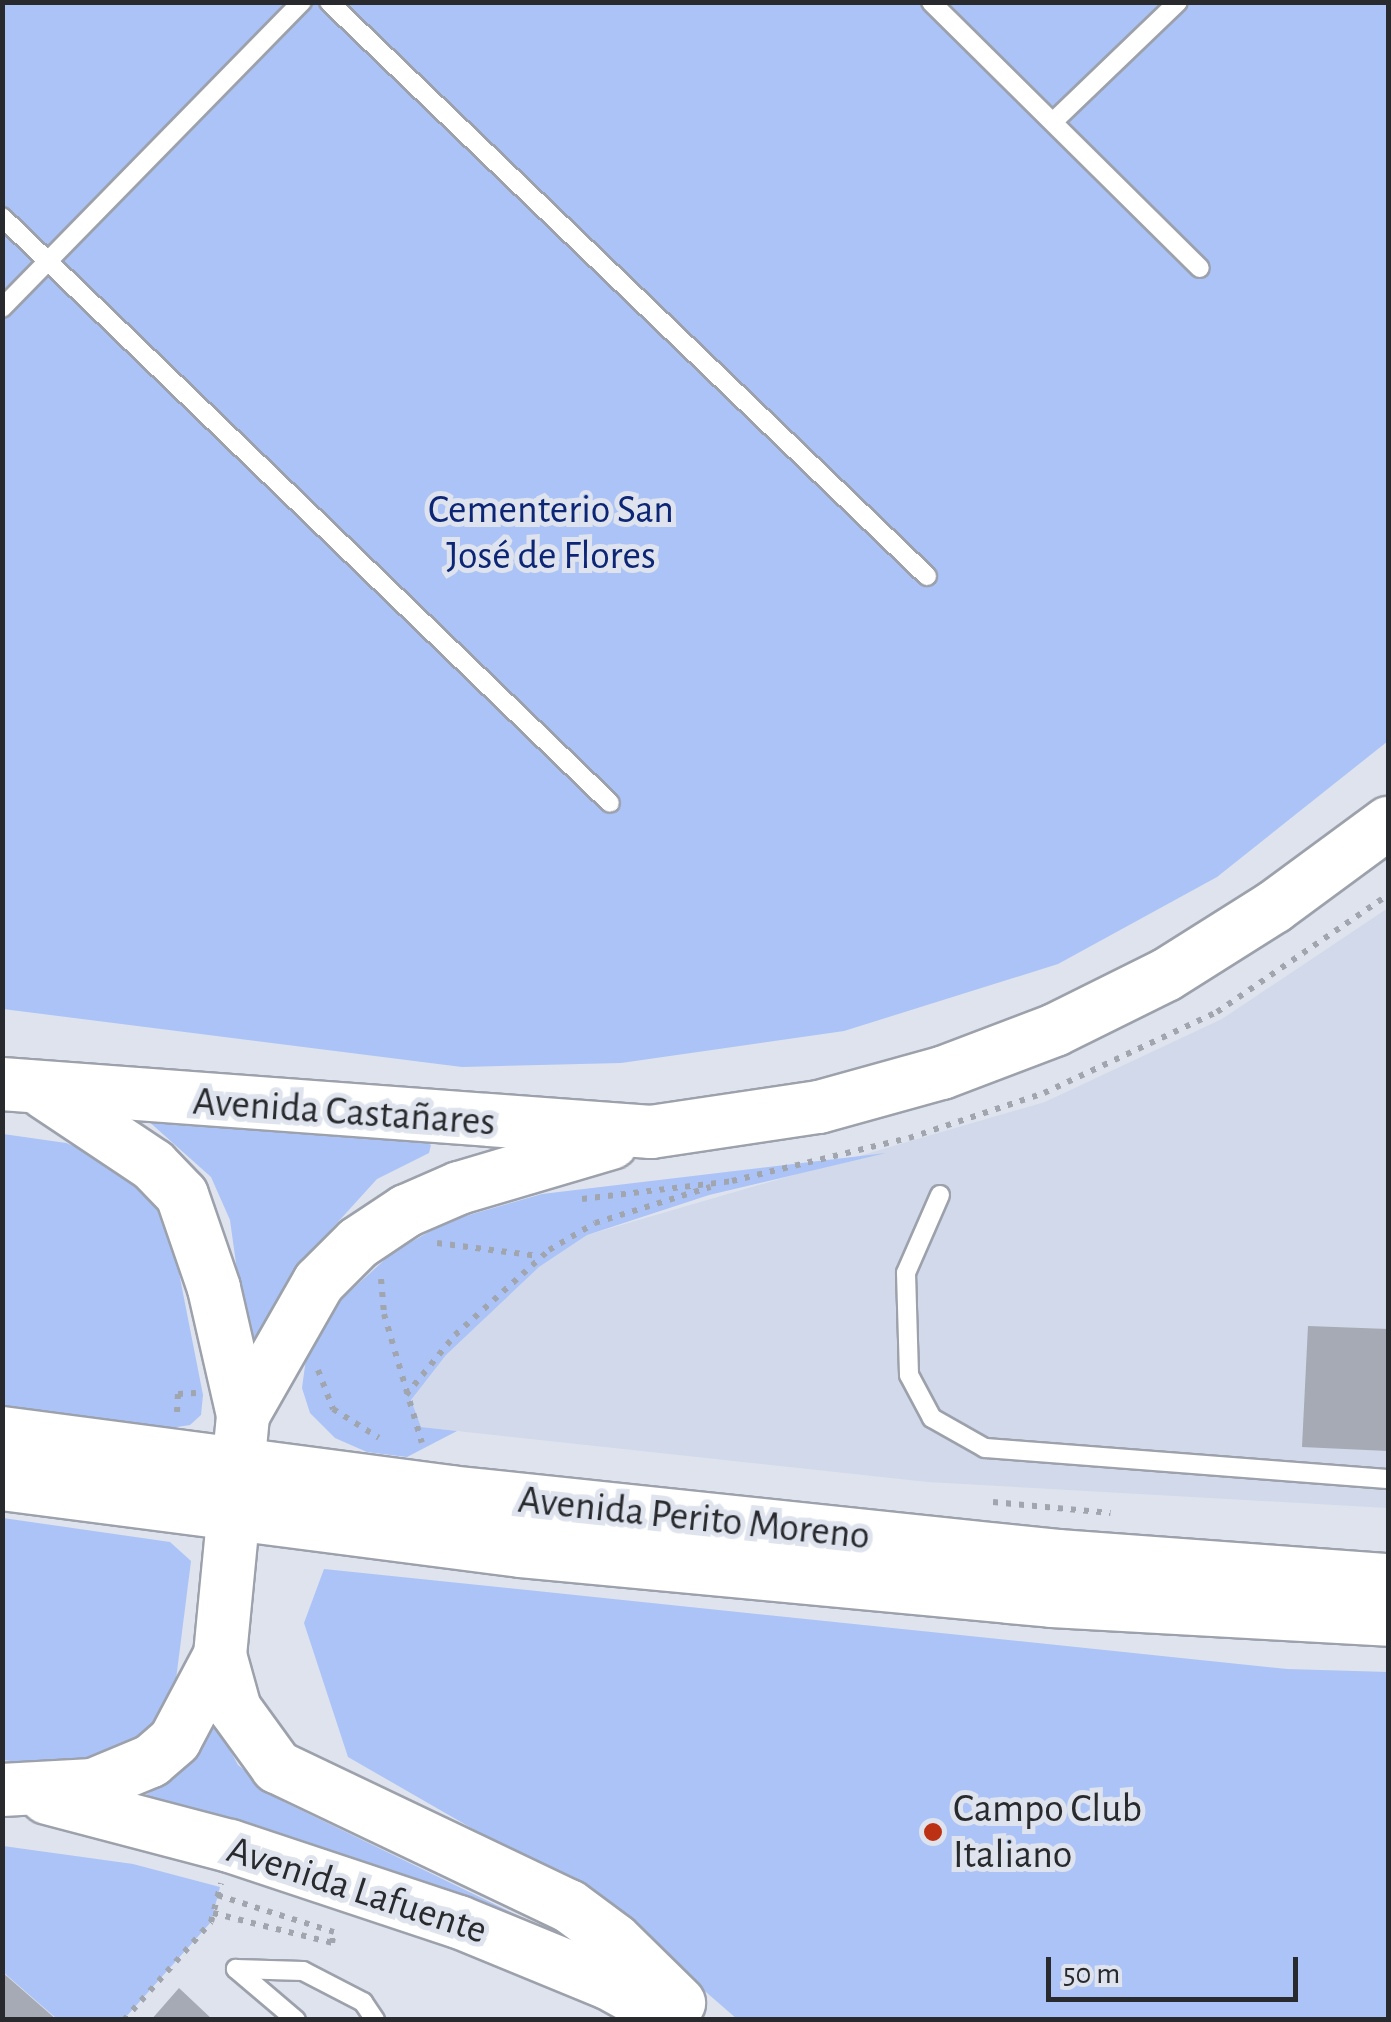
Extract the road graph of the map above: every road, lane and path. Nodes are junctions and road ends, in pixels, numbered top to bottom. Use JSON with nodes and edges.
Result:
{"nodes":[{"id":1,"x":302,"y":2,"type":"edge"},
{"id":2,"x":329,"y":2,"type":"edge"},
{"id":3,"x":931,"y":2,"type":"edge"},
{"id":4,"x":1178,"y":2,"type":"edge"},
{"id":5,"x":1055,"y":120,"type":"junction"},
{"id":6,"x":2,"y":217,"type":"edge"},
{"id":7,"x":48,"y":262,"type":"junction"},
{"id":8,"x":1200,"y":268,"type":"dead end"},
{"id":9,"x":2,"y":308,"type":"edge"},
{"id":10,"x":928,"y":576,"type":"dead end"},
{"id":11,"x":610,"y":803,"type":"dead end"},
{"id":12,"x":1388,"y":823,"type":"edge"},
{"id":13,"x":1388,"y":896,"type":"edge"},
{"id":14,"x":20,"y":1086,"type":"edge"},
{"id":15,"x":650,"y":1132,"type":"junction"},
{"id":16,"x":732,"y":1181,"type":"junction"},
{"id":17,"x":940,"y":1196,"type":"dead end"},
{"id":18,"x":566,"y":1200,"type":"dead end"},
{"id":19,"x":456,"y":1229,"type":"dead end"},
{"id":20,"x":540,"y":1256,"type":"junction"},
{"id":21,"x":368,"y":1286,"type":"dead end"},
{"id":22,"x":316,"y":1361,"type":"dead end"},
{"id":23,"x":320,"y":1386,"type":"junction"},
{"id":24,"x":406,"y":1395,"type":"junction"},
{"id":25,"x":160,"y":1409,"type":"dead end"},
{"id":26,"x":244,"y":1415,"type":"junction"},
{"id":27,"x":2,"y":1433,"type":"edge"},
{"id":28,"x":392,"y":1440,"type":"dead end"},
{"id":29,"x":407,"y":1441,"type":"dead end"},
{"id":30,"x":422,"y":1442,"type":"junction"},
{"id":31,"x":441,"y":1445,"type":"dead end"},
{"id":32,"x":1388,"y":1478,"type":"edge"},
{"id":33,"x":2,"y":1484,"type":"edge"},
{"id":34,"x":977,"y":1501,"type":"dead end"},
{"id":35,"x":236,"y":1515,"type":"junction"},
{"id":36,"x":1131,"y":1515,"type":"dead end"},
{"id":37,"x":1388,"y":1580,"type":"edge"},
{"id":38,"x":1388,"y":1620,"type":"edge"},
{"id":39,"x":220,"y":1656,"type":"junction"},
{"id":40,"x":14,"y":1791,"type":"edge"},
{"id":41,"x":224,"y":1870,"type":"junction"},
{"id":42,"x":212,"y":1913,"type":"junction"},
{"id":43,"x":124,"y":2020,"type":"edge"},
{"id":44,"x":296,"y":2020,"type":"edge"},
{"id":45,"x":375,"y":2020,"type":"edge"},
{"id":46,"x":675,"y":2020,"type":"edge"},
{"id":47,"x":695,"y":2020,"type":"edge"}],
"edges":[{"from":1,"to":7,"type":"lane"},
{"from":2,"to":10,"type":"lane"},
{"from":3,"to":5,"type":"lane"},
{"from":4,"to":5,"type":"lane"},
{"from":5,"to":8,"type":"lane"},
{"from":6,"to":7,"type":"lane"},
{"from":7,"to":9,"type":"lane"},
{"from":7,"to":11,"type":"lane"},
{"from":12,"to":15,"type":"main road","name":"Avenida Castañares"},
{"from":13,"to":16,"type":"path"},
{"from":14,"to":15,"type":"main road","name":"Avenida Castañares"},
{"from":14,"to":26,"type":"main road"},
{"from":15,"to":26,"type":"main road","name":"Avenida Castañares"},
{"from":16,"to":18,"type":"path"},
{"from":16,"to":20,"type":"path"},
{"from":17,"to":32,"type":"lane"},
{"from":19,"to":20,"type":"path"},
{"from":20,"to":24,"type":"path"},
{"from":21,"to":24,"type":"path"},
{"from":22,"to":23,"type":"path"},
{"from":23,"to":26,"type":"path"},
{"from":23,"to":28,"type":"path"},
{"from":24,"to":30,"type":"path"},
{"from":25,"to":26,"type":"path"},
{"from":26,"to":27,"type":"main road","name":"Avenida Perito Moreno"},
{"from":26,"to":35,"type":"main road"},
{"from":26,"to":37,"type":"main road","name":"Avenida Perito Moreno"},
{"from":29,"to":30,"type":"path"},
{"from":30,"to":31,"type":"path"},
{"from":33,"to":35,"type":"main road","name":"Avenida Perito Moreno"},
{"from":34,"to":36,"type":"path"},
{"from":35,"to":38,"type":"main road","name":"Avenida Perito Moreno"},
{"from":35,"to":39,"type":"main road"},
{"from":39,"to":40,"type":"main road"},
{"from":39,"to":47,"type":"main road","name":"Avenida Lafuente"},
{"from":40,"to":41,"type":"main road","name":"Avenida Lafuente"},
{"from":41,"to":42,"type":"path"},
{"from":41,"to":42,"type":"path"},
{"from":41,"to":46,"type":"main road","name":"Avenida Lafuente"},
{"from":42,"to":43,"type":"path"},
{"from":44,"to":45,"type":"lane"}]}
